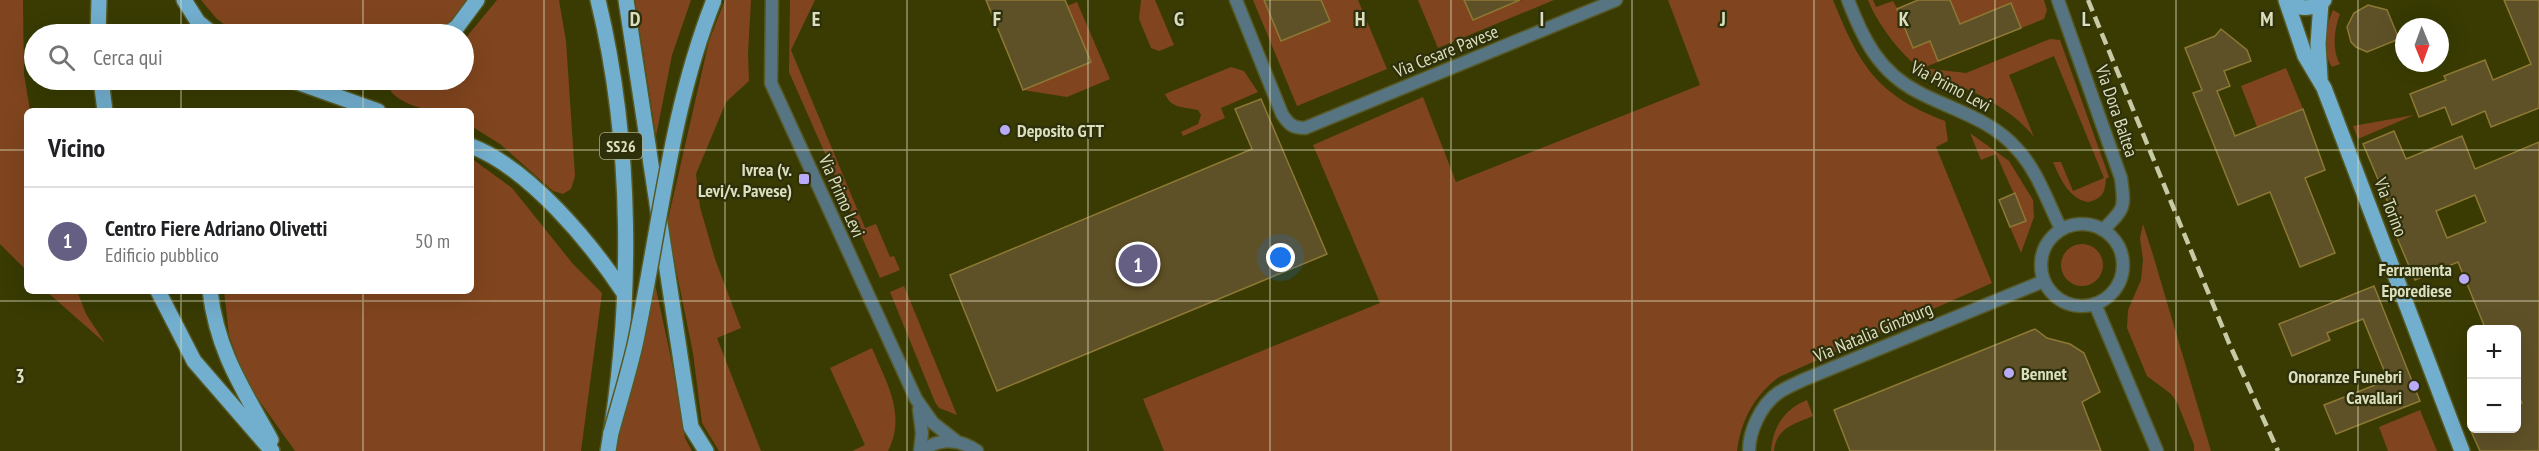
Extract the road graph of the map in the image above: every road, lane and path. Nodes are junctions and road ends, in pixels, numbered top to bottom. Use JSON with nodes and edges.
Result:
{"nodes":[{"id":1,"x":99,"y":0,"type":"edge"},
{"id":2,"x":184,"y":0,"type":"edge"},
{"id":3,"x":477,"y":0,"type":"edge"},
{"id":4,"x":598,"y":0,"type":"edge"},
{"id":5,"x":626,"y":0,"type":"edge"},
{"id":6,"x":714,"y":0,"type":"edge"},
{"id":7,"x":772,"y":0,"type":"edge"},
{"id":8,"x":1236,"y":0,"type":"edge"},
{"id":9,"x":1616,"y":0,"type":"edge"},
{"id":10,"x":1848,"y":0,"type":"edge"},
{"id":11,"x":2058,"y":0,"type":"edge"},
{"id":12,"x":2287,"y":0,"type":"edge"},
{"id":13,"x":2323,"y":2,"type":"edge"},
{"id":14,"x":98,"y":24,"type":"edge"},
{"id":15,"x":200,"y":24,"type":"edge"},
{"id":16,"x":459,"y":24,"type":"edge"},
{"id":17,"x":2320,"y":78,"type":"junction"},
{"id":18,"x":102,"y":90,"type":"edge"},
{"id":19,"x":319,"y":90,"type":"edge"},
{"id":20,"x":105,"y":108,"type":"edge"},
{"id":21,"x":370,"y":108,"type":"edge"},
{"id":22,"x":474,"y":148,"type":"edge"},
{"id":23,"x":2061,"y":229,"type":"junction"},
{"id":24,"x":2103,"y":230,"type":"junction"},
{"id":25,"x":2044,"y":281,"type":"junction"},
{"id":26,"x":624,"y":293,"type":"junction"},
{"id":27,"x":160,"y":294,"type":"edge"},
{"id":28,"x":210,"y":294,"type":"edge"},
{"id":29,"x":2095,"y":304,"type":"junction"},
{"id":30,"x":916,"y":399,"type":"junction"},
{"id":31,"x":611,"y":433,"type":"junction"},
{"id":32,"x":956,"y":441,"type":"junction"},
{"id":33,"x":272,"y":451,"type":"edge"},
{"id":34,"x":276,"y":451,"type":"edge"},
{"id":35,"x":608,"y":451,"type":"edge"},
{"id":36,"x":706,"y":451,"type":"edge"},
{"id":37,"x":921,"y":451,"type":"edge"},
{"id":38,"x":977,"y":451,"type":"edge"},
{"id":39,"x":1749,"y":451,"type":"edge"},
{"id":40,"x":2157,"y":451,"type":"edge"},
{"id":41,"x":2462,"y":451,"type":"edge"}],
"edges":[{"from":1,"to":14,"type":"main road"},
{"from":2,"to":15,"type":"main road"},
{"from":3,"to":16,"type":"main road"},
{"from":4,"to":26,"type":"main road","number":"SS26"},
{"from":5,"to":36,"type":"main road"},
{"from":6,"to":31,"type":"main road","bridge":true},
{"from":7,"to":30,"type":"street","name":"Via Primo Levi"},
{"from":8,"to":9,"type":"street","name":"Via Cesare Pavese"},
{"from":10,"to":23,"type":"street","name":"Via Primo Levi"},
{"from":11,"to":24,"type":"street","name":"Via Dora Baltea"},
{"from":12,"to":13,"type":"main road","name":"Via Torino"},
{"from":12,"to":17,"type":"main road","name":"Via Torino"},
{"from":13,"to":17,"type":"main road","name":"Via Torino"},
{"from":17,"to":41,"type":"main road","name":"Via Torino"},
{"from":18,"to":20,"type":"main road"},
{"from":19,"to":21,"type":"main road"},
{"from":22,"to":26,"type":"main road"},
{"from":23,"to":24,"type":"street"},
{"from":23,"to":25,"type":"street"},
{"from":24,"to":29,"type":"street"},
{"from":25,"to":29,"type":"street"},
{"from":25,"to":39,"type":"street","name":"Via Natalia Ginzburg"},
{"from":26,"to":31,"type":"main road","number":"SS26","bridge":true},
{"from":27,"to":33,"type":"main road"},
{"from":28,"to":34,"type":"main road"},
{"from":29,"to":40,"type":"street"},
{"from":30,"to":32,"type":"street","name":"Via Primo Levi"},
{"from":30,"to":37,"type":"street","name":"Via Primo Levi"},
{"from":31,"to":35,"type":"main road","number":"SS26"},
{"from":32,"to":37,"type":"street"},
{"from":32,"to":38,"type":"street","name":"Via Primo Levi"}]}
